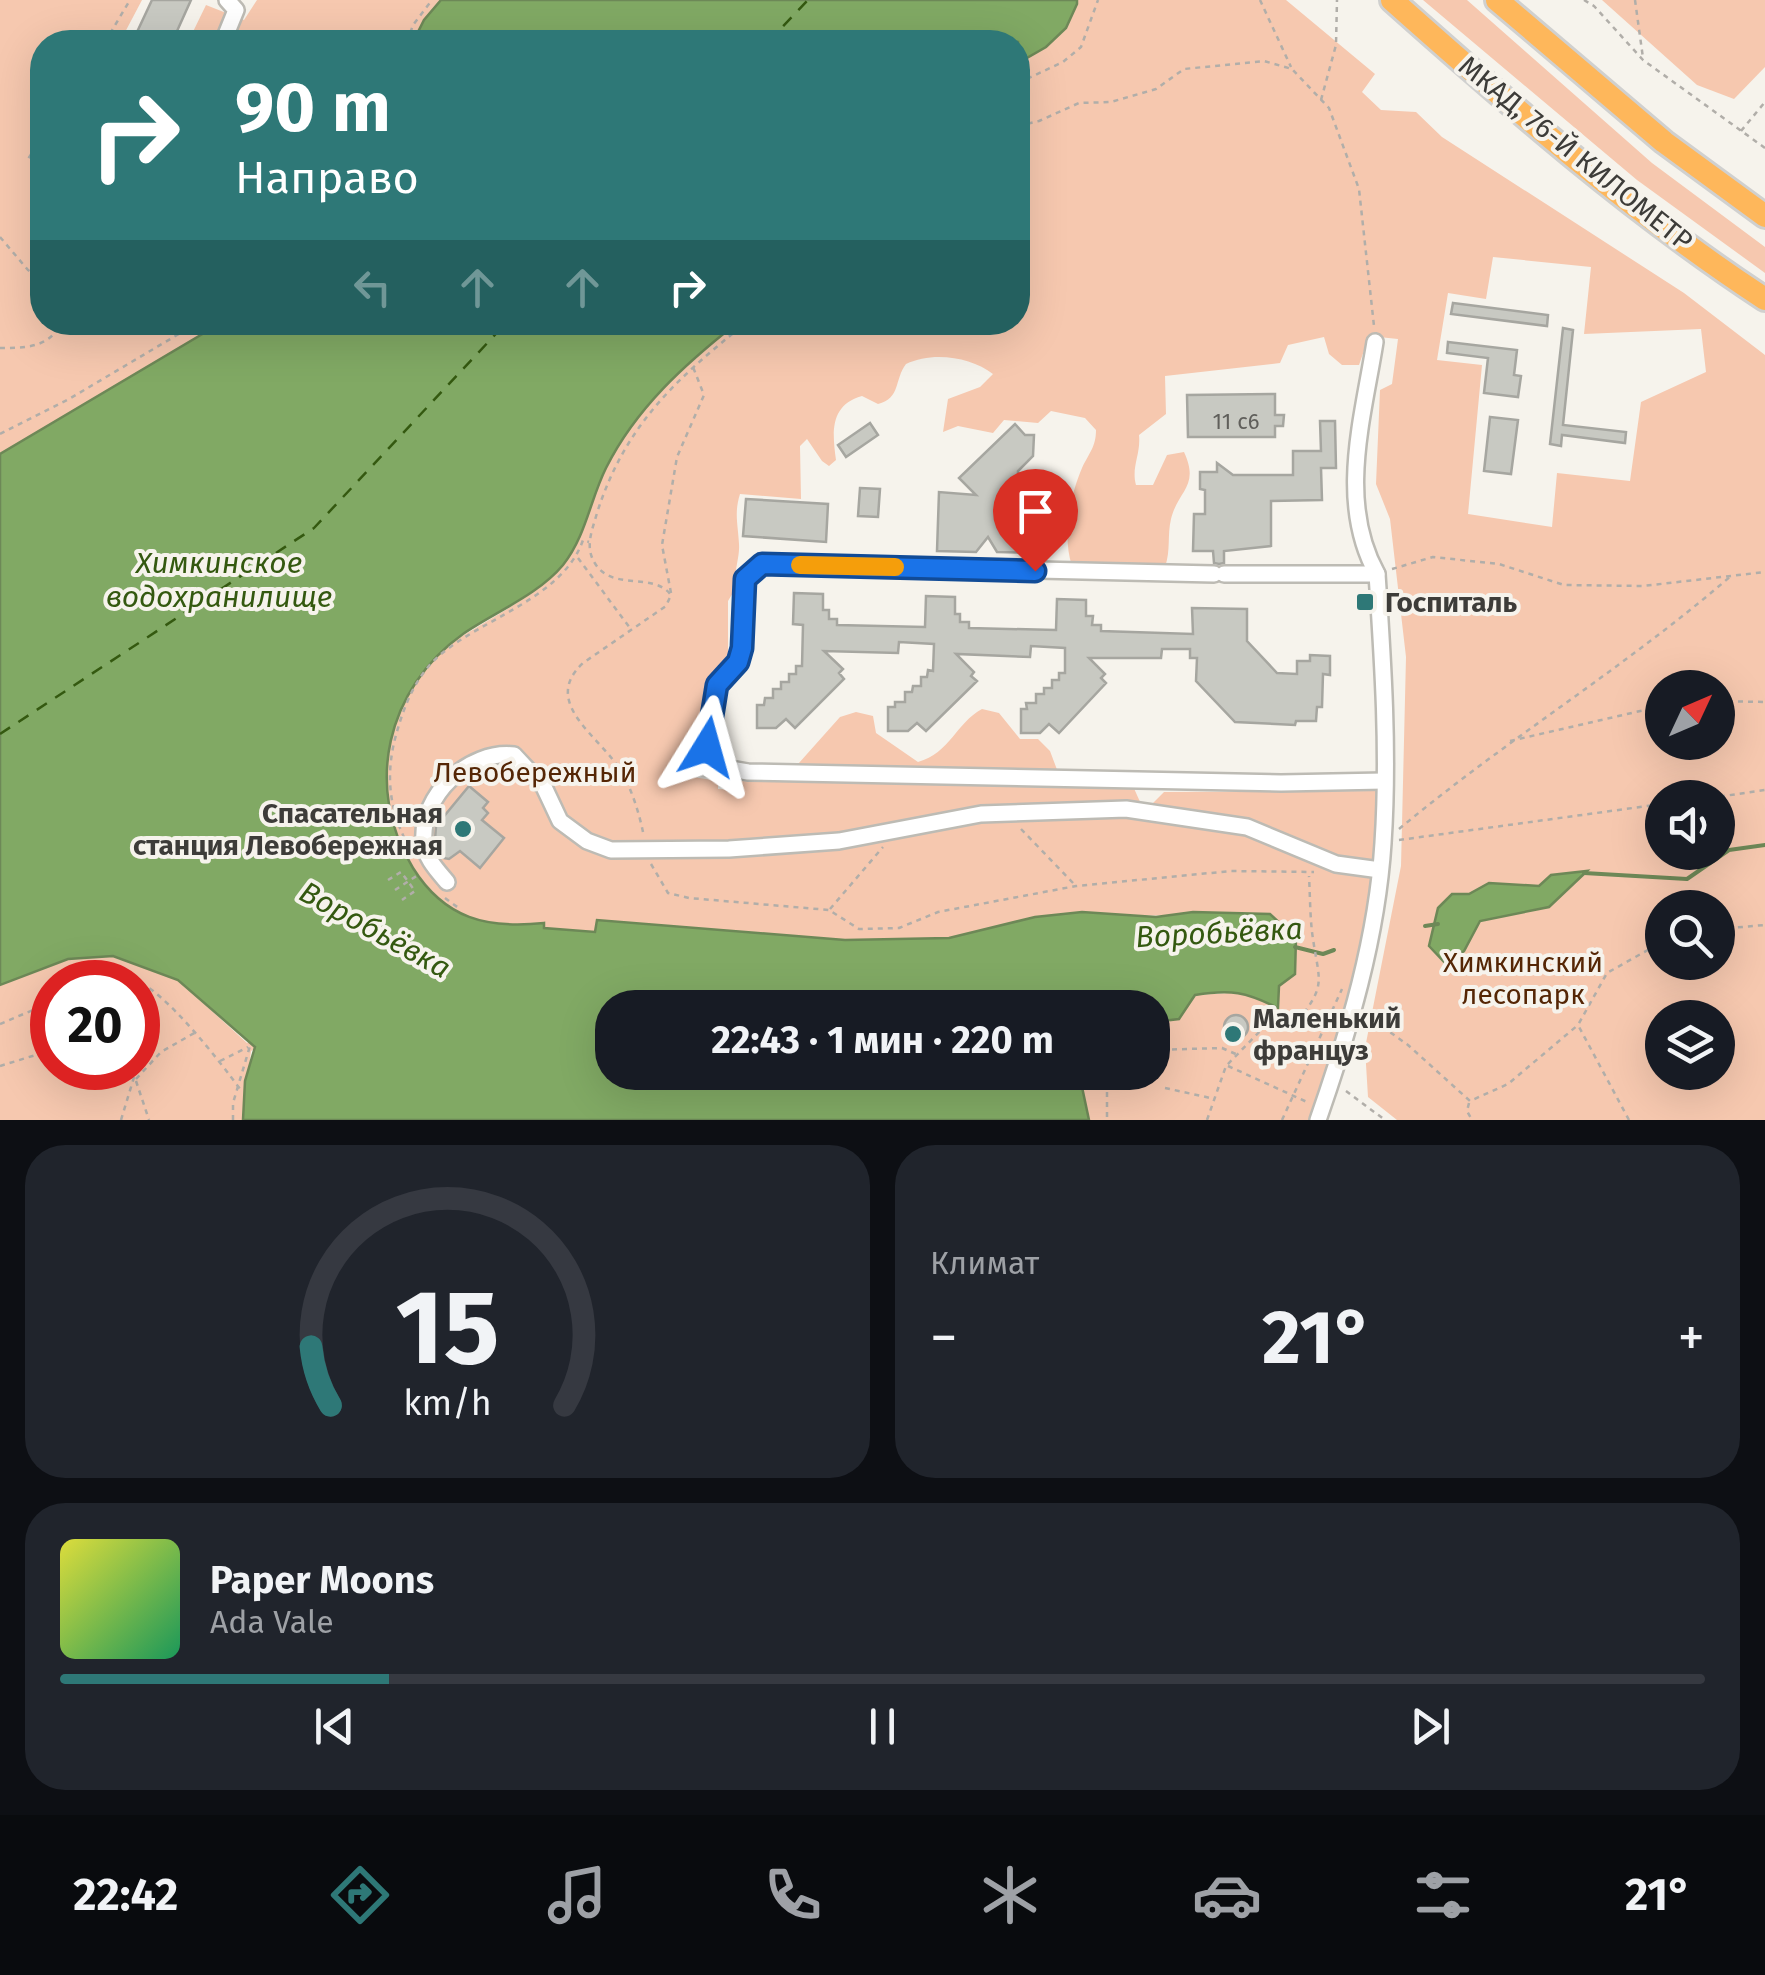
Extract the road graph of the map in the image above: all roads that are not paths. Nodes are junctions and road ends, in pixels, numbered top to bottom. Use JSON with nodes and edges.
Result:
{"nodes":[{"id":1,"x":228,"y":0,"type":"edge"},
{"id":2,"x":1392,"y":0,"type":"edge"},
{"id":3,"x":1497,"y":0,"type":"edge"},
{"id":4,"x":228,"y":30,"type":"edge"},
{"id":5,"x":1765,"y":216,"type":"edge"},
{"id":6,"x":1765,"y":300,"type":"edge"},
{"id":7,"x":1376,"y":342,"type":"road end"},
{"id":8,"x":1373,"y":567,"type":"junction"},
{"id":9,"x":1384,"y":781,"type":"junction"},
{"id":10,"x":1380,"y":870,"type":"junction"},
{"id":11,"x":447,"y":882,"type":"dead end"},
{"id":12,"x":1315,"y":1112,"type":"edge"}],
"edges":[{"from":1,"to":4,"type":"street"},
{"from":2,"to":6,"type":"highway","name":"МКАД, 76-Й КИЛОМЕТР"},
{"from":3,"to":5,"type":"highway"},
{"from":7,"to":8,"type":"street"},
{"from":8,"to":9,"type":"street"},
{"from":8,"to":9,"type":"street"},
{"from":9,"to":10,"type":"street"},
{"from":10,"to":11,"type":"street"},
{"from":10,"to":12,"type":"street"}]}
